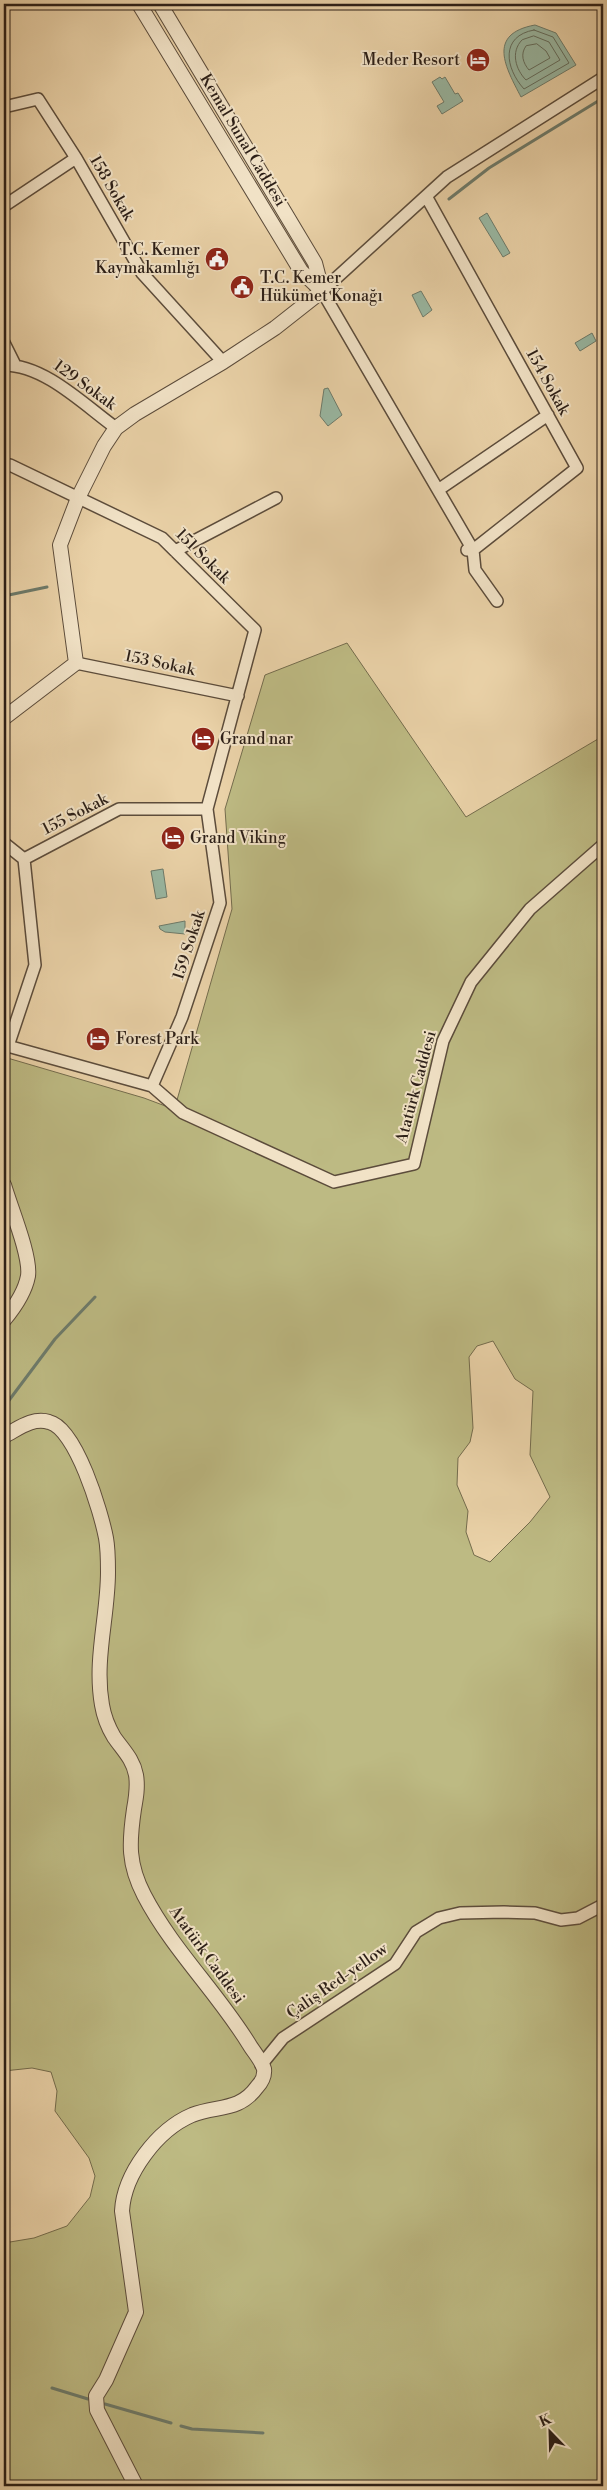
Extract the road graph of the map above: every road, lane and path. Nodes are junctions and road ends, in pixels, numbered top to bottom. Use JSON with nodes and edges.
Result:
{"nodes":[{"id":1,"x":139,"y":4,"type":"edge"},
{"id":2,"x":160,"y":4,"type":"edge"},
{"id":3,"x":603,"y":78,"type":"edge"},
{"id":4,"x":4,"y":107,"type":"edge"},
{"id":5,"x":76,"y":158,"type":"junction"},
{"id":6,"x":426,"y":196,"type":"junction"},
{"id":7,"x":4,"y":206,"type":"edge"},
{"id":8,"x":288,"y":219,"type":"junction"},
{"id":9,"x":274,"y":226,"type":"junction"},
{"id":10,"x":322,"y":291,"type":"junction"},
{"id":11,"x":4,"y":342,"type":"edge"},
{"id":12,"x":223,"y":362,"type":"junction"},
{"id":13,"x":9,"y":365,"type":"edge"},
{"id":14,"x":548,"y":415,"type":"junction"},
{"id":15,"x":116,"y":428,"type":"junction"},
{"id":16,"x":4,"y":467,"type":"edge"},
{"id":17,"x":438,"y":490,"type":"junction"},
{"id":18,"x":78,"y":498,"type":"junction"},
{"id":19,"x":276,"y":498,"type":"dead end"},
{"id":20,"x":470,"y":550,"type":"junction"},
{"id":21,"x":175,"y":551,"type":"junction"},
{"id":22,"x":497,"y":602,"type":"dead end"},
{"id":23,"x":76,"y":663,"type":"junction"},
{"id":24,"x":238,"y":696,"type":"junction"},
{"id":25,"x":4,"y":718,"type":"edge"},
{"id":26,"x":207,"y":809,"type":"junction"},
{"id":27,"x":4,"y":843,"type":"edge"},
{"id":28,"x":603,"y":845,"type":"edge"},
{"id":29,"x":24,"y":859,"type":"junction"},
{"id":30,"x":6,"y":1045,"type":"edge"},
{"id":31,"x":152,"y":1086,"type":"junction"},
{"id":32,"x":4,"y":1185,"type":"edge"},
{"id":33,"x":4,"y":1320,"type":"edge"},
{"id":34,"x":4,"y":1436,"type":"edge"},
{"id":35,"x":603,"y":1905,"type":"edge"},
{"id":36,"x":261,"y":2065,"type":"junction"},
{"id":37,"x":136,"y":2486,"type":"edge"}],
"edges":[{"from":1,"to":9,"type":"street","name":"Kemal Sunal Caddesi"},
{"from":2,"to":8,"type":"street","name":"Kemal Sunal Caddesi"},
{"from":3,"to":6,"type":"street"},
{"from":4,"to":5,"type":"street","name":"158 Sokak"},
{"from":5,"to":7,"type":"street"},
{"from":5,"to":12,"type":"street","name":"158 Sokak"},
{"from":6,"to":10,"type":"street"},
{"from":6,"to":14,"type":"street","name":"154 Sokak"},
{"from":8,"to":9,"type":"street"},
{"from":8,"to":10,"type":"street","name":"Kemal Sunal Caddesi"},
{"from":9,"to":10,"type":"street","name":"Kemal Sunal Caddesi"},
{"from":10,"to":12,"type":"street"},
{"from":10,"to":17,"type":"street","name":"Kemal Sunal Caddesi"},
{"from":11,"to":13,"type":"street"},
{"from":12,"to":15,"type":"street"},
{"from":13,"to":15,"type":"street","name":"129 Sokak"},
{"from":14,"to":17,"type":"street"},
{"from":14,"to":20,"type":"street","name":"154 Sokak"},
{"from":15,"to":18,"type":"street"},
{"from":16,"to":18,"type":"street","name":"151 Sokak"},
{"from":17,"to":20,"type":"street","name":"Kemal Sunal Caddesi"},
{"from":18,"to":21,"type":"street","name":"151 Sokak"},
{"from":18,"to":23,"type":"street"},
{"from":19,"to":21,"type":"street"},
{"from":20,"to":22,"type":"street","name":"Kemal Sunal Caddesi"},
{"from":21,"to":24,"type":"street","name":"151 Sokak"},
{"from":23,"to":24,"type":"street","name":"153 Sokak"},
{"from":23,"to":25,"type":"street"},
{"from":24,"to":26,"type":"street"},
{"from":26,"to":29,"type":"street","name":"155 Sokak"},
{"from":26,"to":31,"type":"street","name":"159 Sokak"},
{"from":27,"to":29,"type":"street"},
{"from":28,"to":31,"type":"street","name":"Atatürk Caddesi"},
{"from":29,"to":30,"type":"street"},
{"from":30,"to":31,"type":"street","name":"Atatürk Caddesi"},
{"from":32,"to":33,"type":"street"},
{"from":34,"to":36,"type":"street","name":"Atatürk Caddesi"},
{"from":35,"to":36,"type":"street","name":"Çaliş Red-yellow"},
{"from":36,"to":37,"type":"street"}]}
